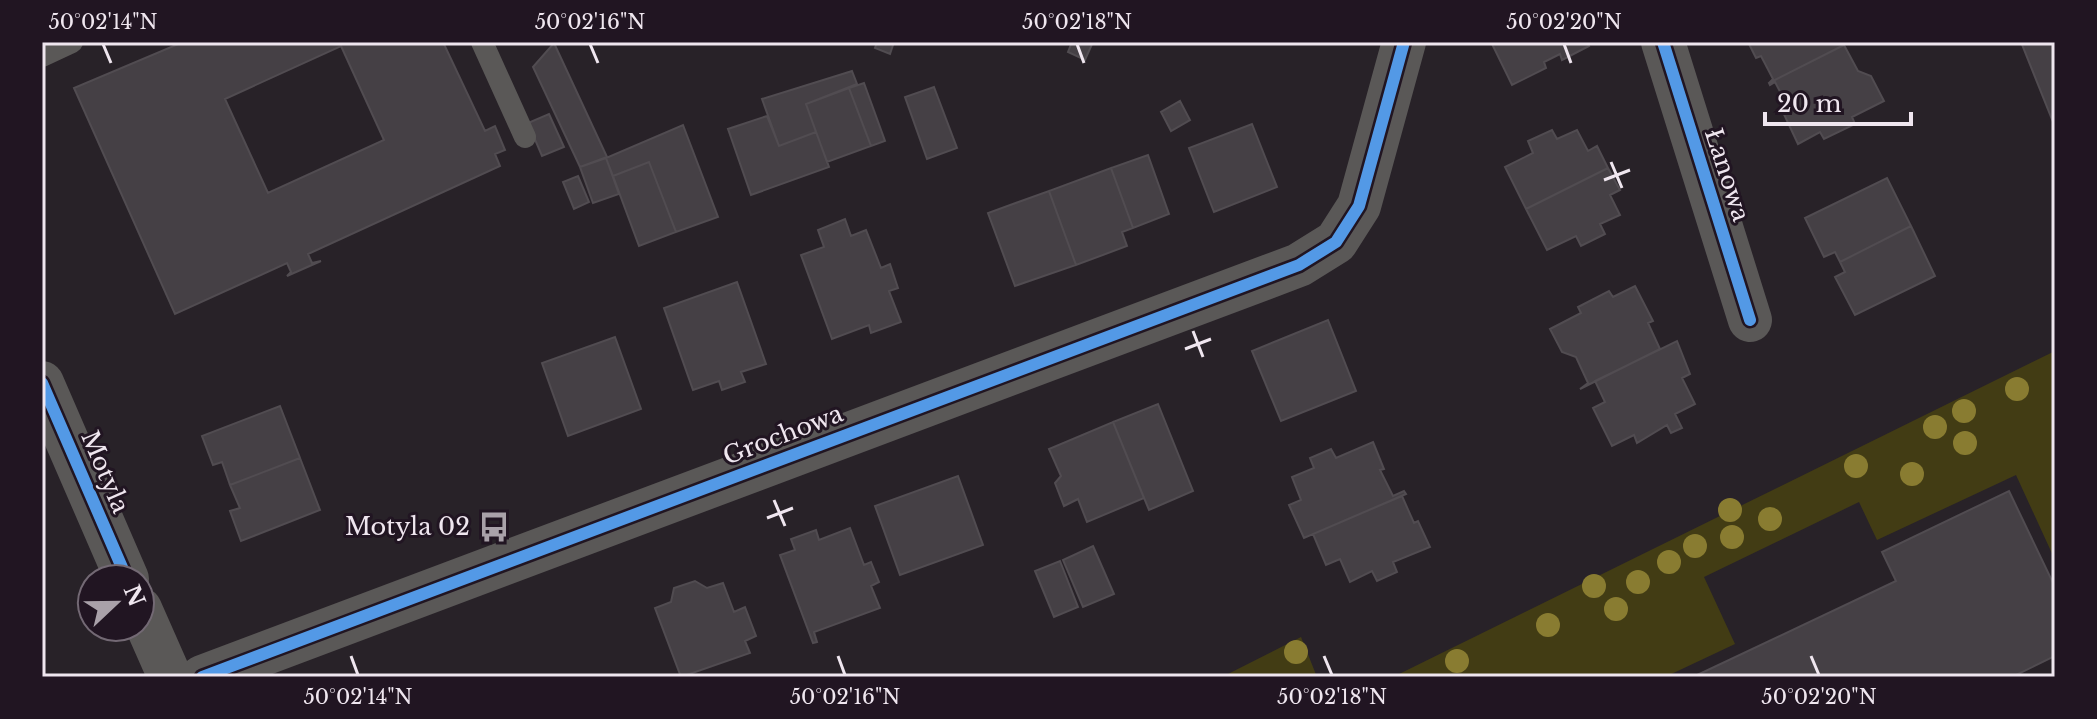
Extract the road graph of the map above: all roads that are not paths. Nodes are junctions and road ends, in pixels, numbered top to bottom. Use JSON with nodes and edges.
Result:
{"nodes":[{"id":1,"x":72,"y":42,"type":"edge"},
{"id":2,"x":482,"y":42,"type":"edge"},
{"id":3,"x":1404,"y":42,"type":"edge"},
{"id":4,"x":1663,"y":42,"type":"edge"},
{"id":5,"x":42,"y":56,"type":"edge"},
{"id":6,"x":525,"y":137,"type":"dead end"},
{"id":7,"x":1750,"y":320,"type":"dead end"},
{"id":8,"x":42,"y":383,"type":"edge"},
{"id":9,"x":120,"y":563,"type":"edge"},
{"id":10,"x":155,"y":643,"type":"edge"},
{"id":11,"x":170,"y":677,"type":"edge"},
{"id":12,"x":202,"y":677,"type":"edge"}],
"edges":[{"from":1,"to":5,"type":"lane"},
{"from":2,"to":6,"type":"lane"},
{"from":3,"to":12,"type":"street","name":"Grochowa"},
{"from":4,"to":7,"type":"street","name":"Łanowa"},
{"from":8,"to":9,"type":"street","name":"Motyla"},
{"from":10,"to":11,"type":"street"}]}
